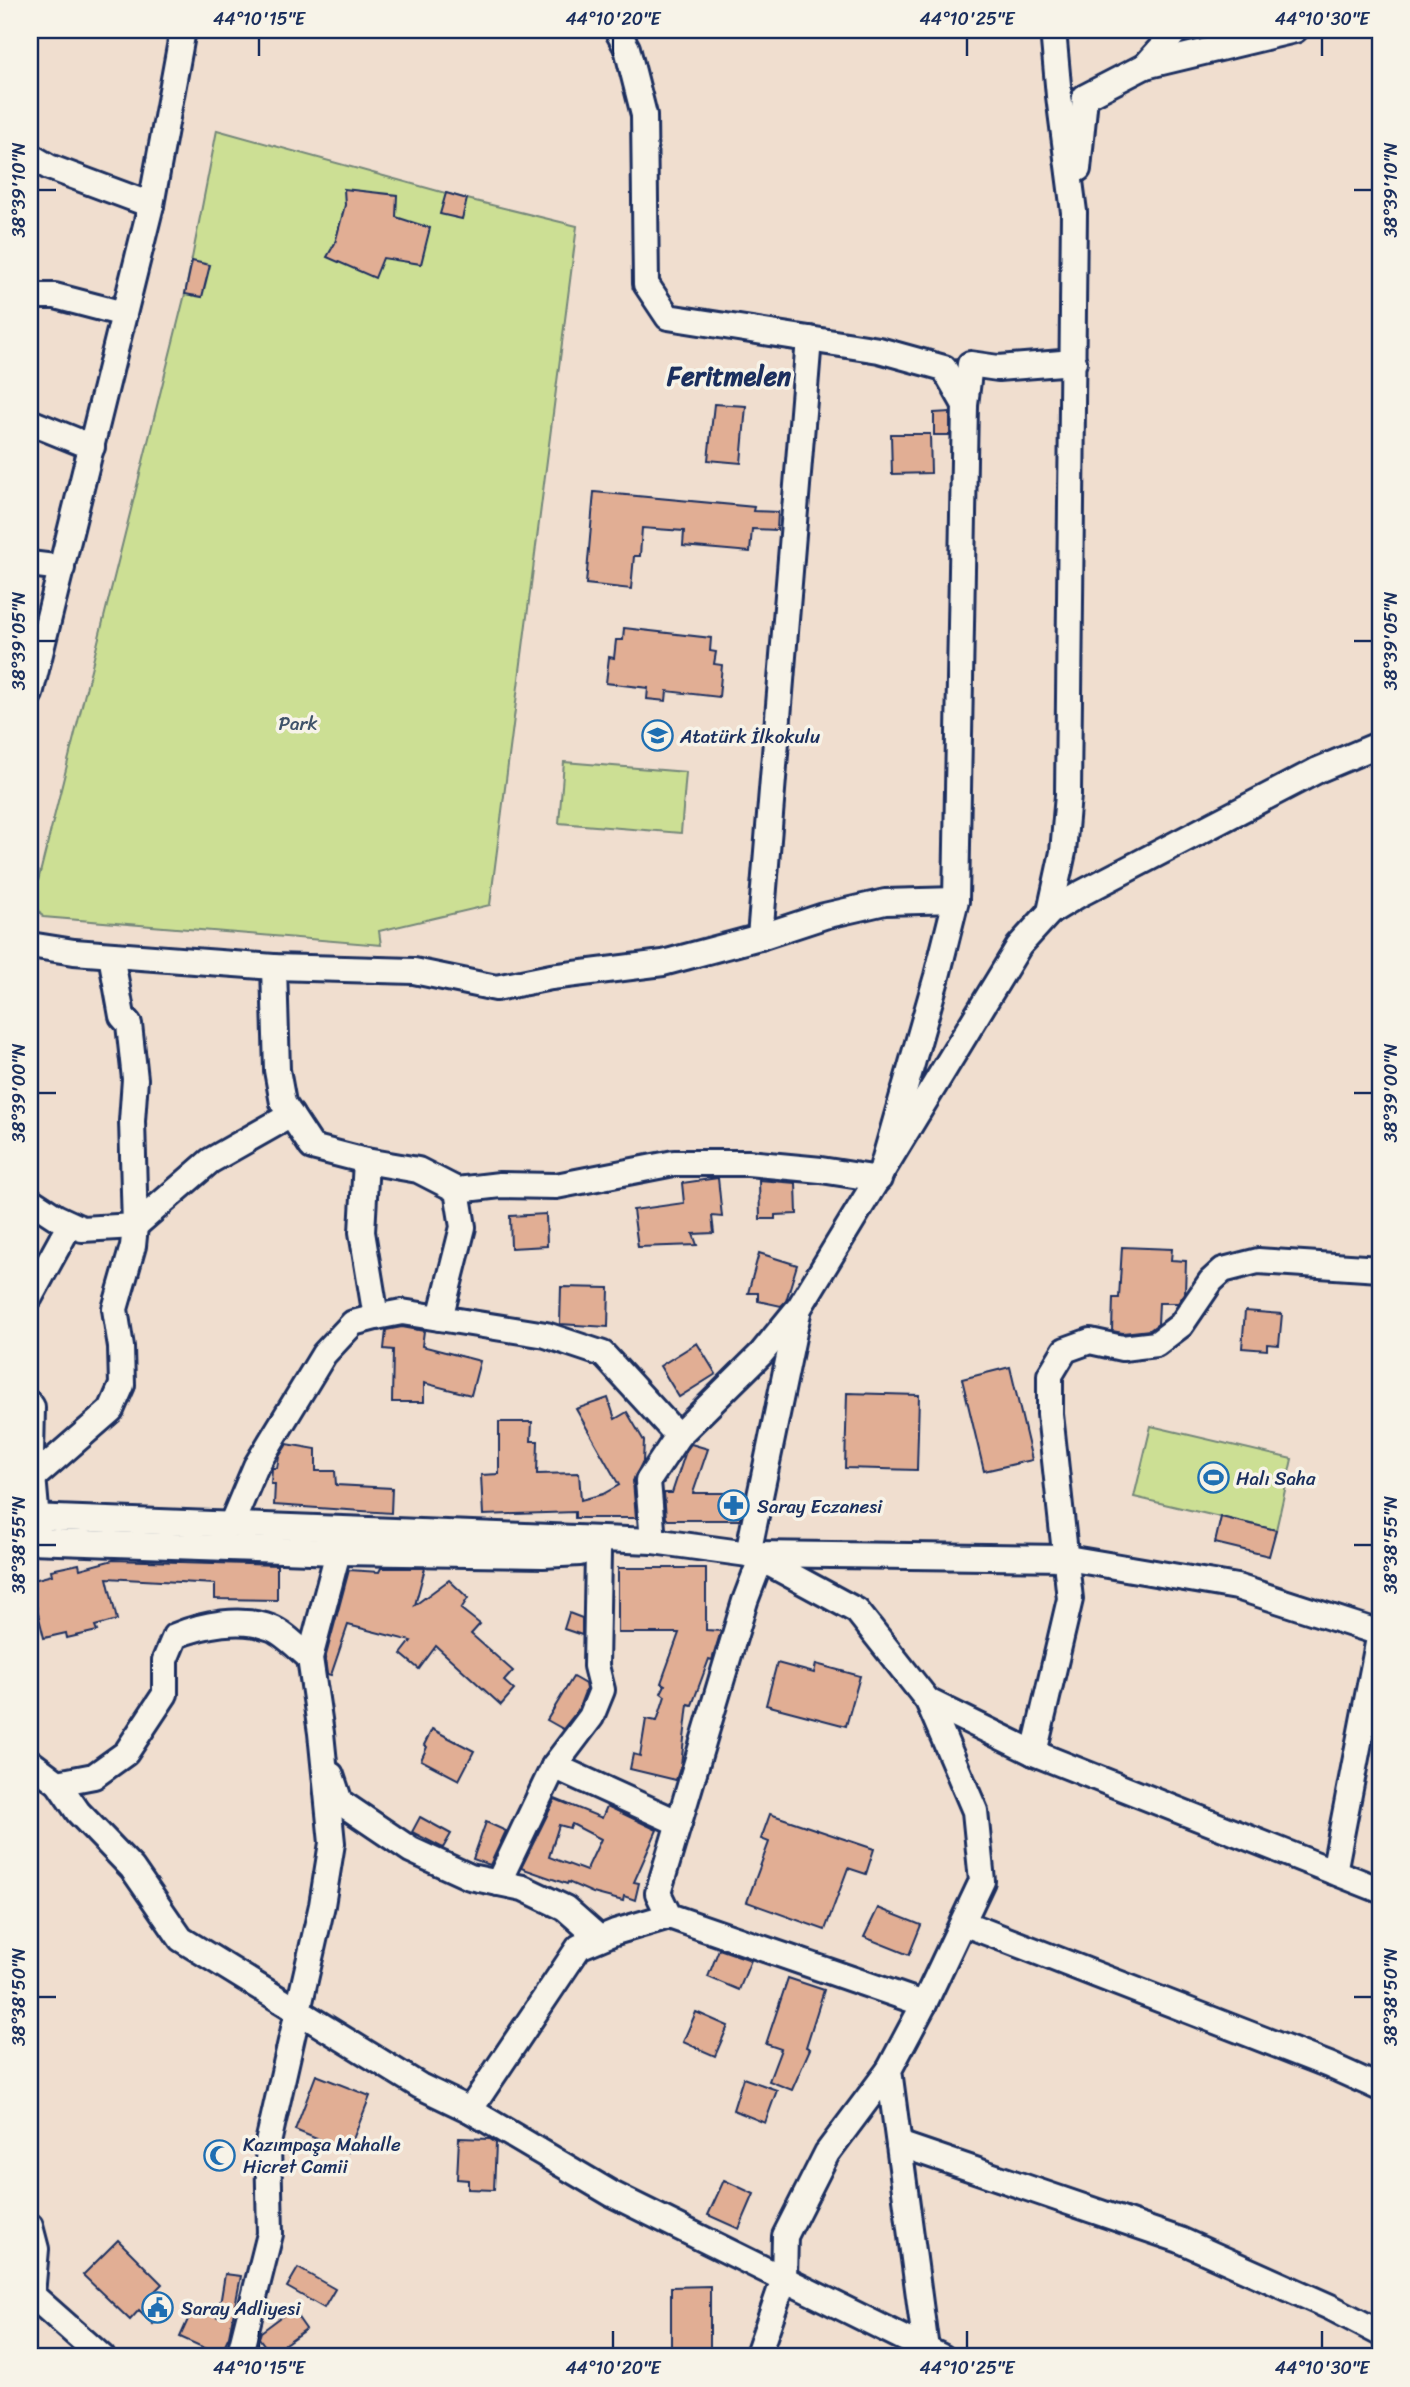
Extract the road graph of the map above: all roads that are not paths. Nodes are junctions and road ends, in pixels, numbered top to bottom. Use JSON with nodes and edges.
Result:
{"nodes":[{"id":1,"x":183,"y":30,"type":"edge"},
{"id":2,"x":617,"y":30,"type":"edge"},
{"id":3,"x":1053,"y":30,"type":"edge"},
{"id":4,"x":1177,"y":30,"type":"edge"},
{"id":5,"x":1295,"y":30,"type":"edge"},
{"id":6,"x":1145,"y":66,"type":"junction"},
{"id":7,"x":30,"y":156,"type":"edge"},
{"id":8,"x":151,"y":205,"type":"junction"},
{"id":9,"x":1074,"y":212,"type":"junction"},
{"id":10,"x":30,"y":296,"type":"edge"},
{"id":11,"x":124,"y":314,"type":"junction"},
{"id":12,"x":809,"y":339,"type":"junction"},
{"id":13,"x":1074,"y":362,"type":"junction"},
{"id":14,"x":965,"y":405,"type":"junction"},
{"id":15,"x":30,"y":422,"type":"edge"},
{"id":16,"x":92,"y":447,"type":"junction"},
{"id":17,"x":30,"y":564,"type":"edge"},
{"id":18,"x":62,"y":568,"type":"junction"},
{"id":19,"x":34,"y":660,"type":"edge"},
{"id":20,"x":30,"y":694,"type":"edge"},
{"id":21,"x":1380,"y":744,"type":"edge"},
{"id":22,"x":956,"y":900,"type":"junction"},
{"id":23,"x":1050,"y":912,"type":"junction"},
{"id":24,"x":760,"y":937,"type":"junction"},
{"id":25,"x":30,"y":945,"type":"edge"},
{"id":26,"x":111,"y":955,"type":"junction"},
{"id":27,"x":274,"y":967,"type":"junction"},
{"id":28,"x":291,"y":1115,"type":"junction"},
{"id":29,"x":366,"y":1161,"type":"junction"},
{"id":30,"x":879,"y":1179,"type":"junction"},
{"id":31,"x":457,"y":1190,"type":"junction"},
{"id":32,"x":30,"y":1199,"type":"edge"},
{"id":33,"x":70,"y":1224,"type":"junction"},
{"id":34,"x":135,"y":1226,"type":"junction"},
{"id":35,"x":1380,"y":1269,"type":"edge"},
{"id":36,"x":30,"y":1297,"type":"edge"},
{"id":37,"x":799,"y":1308,"type":"junction"},
{"id":38,"x":376,"y":1317,"type":"junction"},
{"id":39,"x":440,"y":1318,"type":"junction"},
{"id":40,"x":30,"y":1404,"type":"edge"},
{"id":41,"x":678,"y":1436,"type":"junction"},
{"id":42,"x":34,"y":1477,"type":"junction"},
{"id":43,"x":231,"y":1525,"type":"junction"},
{"id":44,"x":34,"y":1529,"type":"edge"},
{"id":45,"x":653,"y":1541,"type":"junction"},
{"id":46,"x":338,"y":1552,"type":"junction"},
{"id":47,"x":598,"y":1552,"type":"junction"},
{"id":48,"x":754,"y":1556,"type":"junction"},
{"id":49,"x":1067,"y":1558,"type":"junction"},
{"id":50,"x":1380,"y":1633,"type":"edge"},
{"id":51,"x":310,"y":1658,"type":"junction"},
{"id":52,"x":928,"y":1701,"type":"junction"},
{"id":53,"x":1034,"y":1753,"type":"junction"},
{"id":54,"x":323,"y":1755,"type":"junction"},
{"id":55,"x":30,"y":1762,"type":"edge"},
{"id":56,"x":554,"y":1766,"type":"junction"},
{"id":57,"x":58,"y":1783,"type":"junction"},
{"id":58,"x":679,"y":1823,"type":"junction"},
{"id":59,"x":1334,"y":1872,"type":"junction"},
{"id":60,"x":498,"y":1883,"type":"junction"},
{"id":61,"x":1380,"y":1890,"type":"edge"},
{"id":62,"x":669,"y":1916,"type":"junction"},
{"id":63,"x":962,"y":1923,"type":"junction"},
{"id":64,"x":599,"y":1938,"type":"junction"},
{"id":65,"x":923,"y":2004,"type":"junction"},
{"id":66,"x":298,"y":2010,"type":"junction"},
{"id":67,"x":889,"y":2070,"type":"junction"},
{"id":68,"x":1380,"y":2088,"type":"edge"},
{"id":69,"x":470,"y":2110,"type":"junction"},
{"id":70,"x":899,"y":2144,"type":"junction"},
{"id":71,"x":30,"y":2226,"type":"edge"},
{"id":72,"x":784,"y":2279,"type":"junction"},
{"id":73,"x":31,"y":2295,"type":"edge"},
{"id":74,"x":1380,"y":2333,"type":"edge"},
{"id":75,"x":930,"y":2355,"type":"edge"},
{"id":76,"x":102,"y":2357,"type":"edge"},
{"id":77,"x":239,"y":2357,"type":"edge"},
{"id":78,"x":757,"y":2357,"type":"edge"}],
"edges":[{"from":1,"to":8,"type":"street"},
{"from":2,"to":12,"type":"street"},
{"from":3,"to":9,"type":"street"},
{"from":4,"to":6,"type":"street"},
{"from":5,"to":6,"type":"street"},
{"from":6,"to":9,"type":"street"},
{"from":7,"to":8,"type":"street"},
{"from":8,"to":11,"type":"street"},
{"from":9,"to":13,"type":"street"},
{"from":10,"to":11,"type":"street"},
{"from":11,"to":16,"type":"street"},
{"from":12,"to":14,"type":"street"},
{"from":12,"to":24,"type":"street"},
{"from":13,"to":14,"type":"street"},
{"from":13,"to":23,"type":"street"},
{"from":14,"to":22,"type":"street"},
{"from":15,"to":16,"type":"street"},
{"from":16,"to":18,"type":"street"},
{"from":17,"to":18,"type":"street"},
{"from":18,"to":19,"type":"street"},
{"from":19,"to":20,"type":"street"},
{"from":21,"to":23,"type":"street"},
{"from":22,"to":24,"type":"street"},
{"from":22,"to":30,"type":"street"},
{"from":23,"to":30,"type":"street"},
{"from":24,"to":27,"type":"street"},
{"from":25,"to":26,"type":"street"},
{"from":26,"to":27,"type":"street"},
{"from":26,"to":34,"type":"street"},
{"from":27,"to":28,"type":"street"},
{"from":28,"to":29,"type":"street"},
{"from":28,"to":34,"type":"street"},
{"from":29,"to":31,"type":"street"},
{"from":29,"to":38,"type":"street"},
{"from":30,"to":31,"type":"street"},
{"from":30,"to":37,"type":"street"},
{"from":31,"to":39,"type":"street"},
{"from":32,"to":33,"type":"street"},
{"from":33,"to":34,"type":"street"},
{"from":33,"to":36,"type":"street"},
{"from":34,"to":42,"type":"street"},
{"from":35,"to":49,"type":"street"},
{"from":37,"to":41,"type":"street"},
{"from":37,"to":48,"type":"street"},
{"from":38,"to":39,"type":"street"},
{"from":38,"to":43,"type":"street"},
{"from":39,"to":41,"type":"street"},
{"from":40,"to":42,"type":"street"},
{"from":41,"to":45,"type":"street"},
{"from":42,"to":44,"type":"street"},
{"from":43,"to":44,"type":"street"},
{"from":43,"to":45,"type":"street"},
{"from":44,"to":46,"type":"street"},
{"from":45,"to":47,"type":"street"},
{"from":45,"to":48,"type":"street"},
{"from":46,"to":47,"type":"street"},
{"from":46,"to":51,"type":"street"},
{"from":47,"to":56,"type":"street"},
{"from":48,"to":49,"type":"street"},
{"from":48,"to":52,"type":"street"},
{"from":48,"to":58,"type":"street"},
{"from":49,"to":50,"type":"street"},
{"from":49,"to":53,"type":"street"},
{"from":50,"to":59,"type":"street"},
{"from":51,"to":54,"type":"street"},
{"from":51,"to":57,"type":"street"},
{"from":52,"to":53,"type":"street"},
{"from":52,"to":63,"type":"street"},
{"from":53,"to":59,"type":"street"},
{"from":54,"to":60,"type":"street"},
{"from":54,"to":66,"type":"street"},
{"from":55,"to":57,"type":"street"},
{"from":56,"to":58,"type":"street"},
{"from":56,"to":60,"type":"street"},
{"from":57,"to":66,"type":"street"},
{"from":58,"to":62,"type":"street"},
{"from":59,"to":61,"type":"street"},
{"from":60,"to":64,"type":"street"},
{"from":62,"to":64,"type":"street"},
{"from":62,"to":65,"type":"street"},
{"from":63,"to":65,"type":"street"},
{"from":63,"to":68,"type":"street"},
{"from":64,"to":69,"type":"street"},
{"from":65,"to":67,"type":"street"},
{"from":66,"to":69,"type":"street"},
{"from":66,"to":77,"type":"street"},
{"from":67,"to":70,"type":"street"},
{"from":67,"to":72,"type":"street"},
{"from":69,"to":72,"type":"street"},
{"from":70,"to":74,"type":"street"},
{"from":70,"to":75,"type":"street"},
{"from":71,"to":73,"type":"street"},
{"from":72,"to":75,"type":"street"},
{"from":72,"to":78,"type":"street"},
{"from":73,"to":76,"type":"street"}]}
